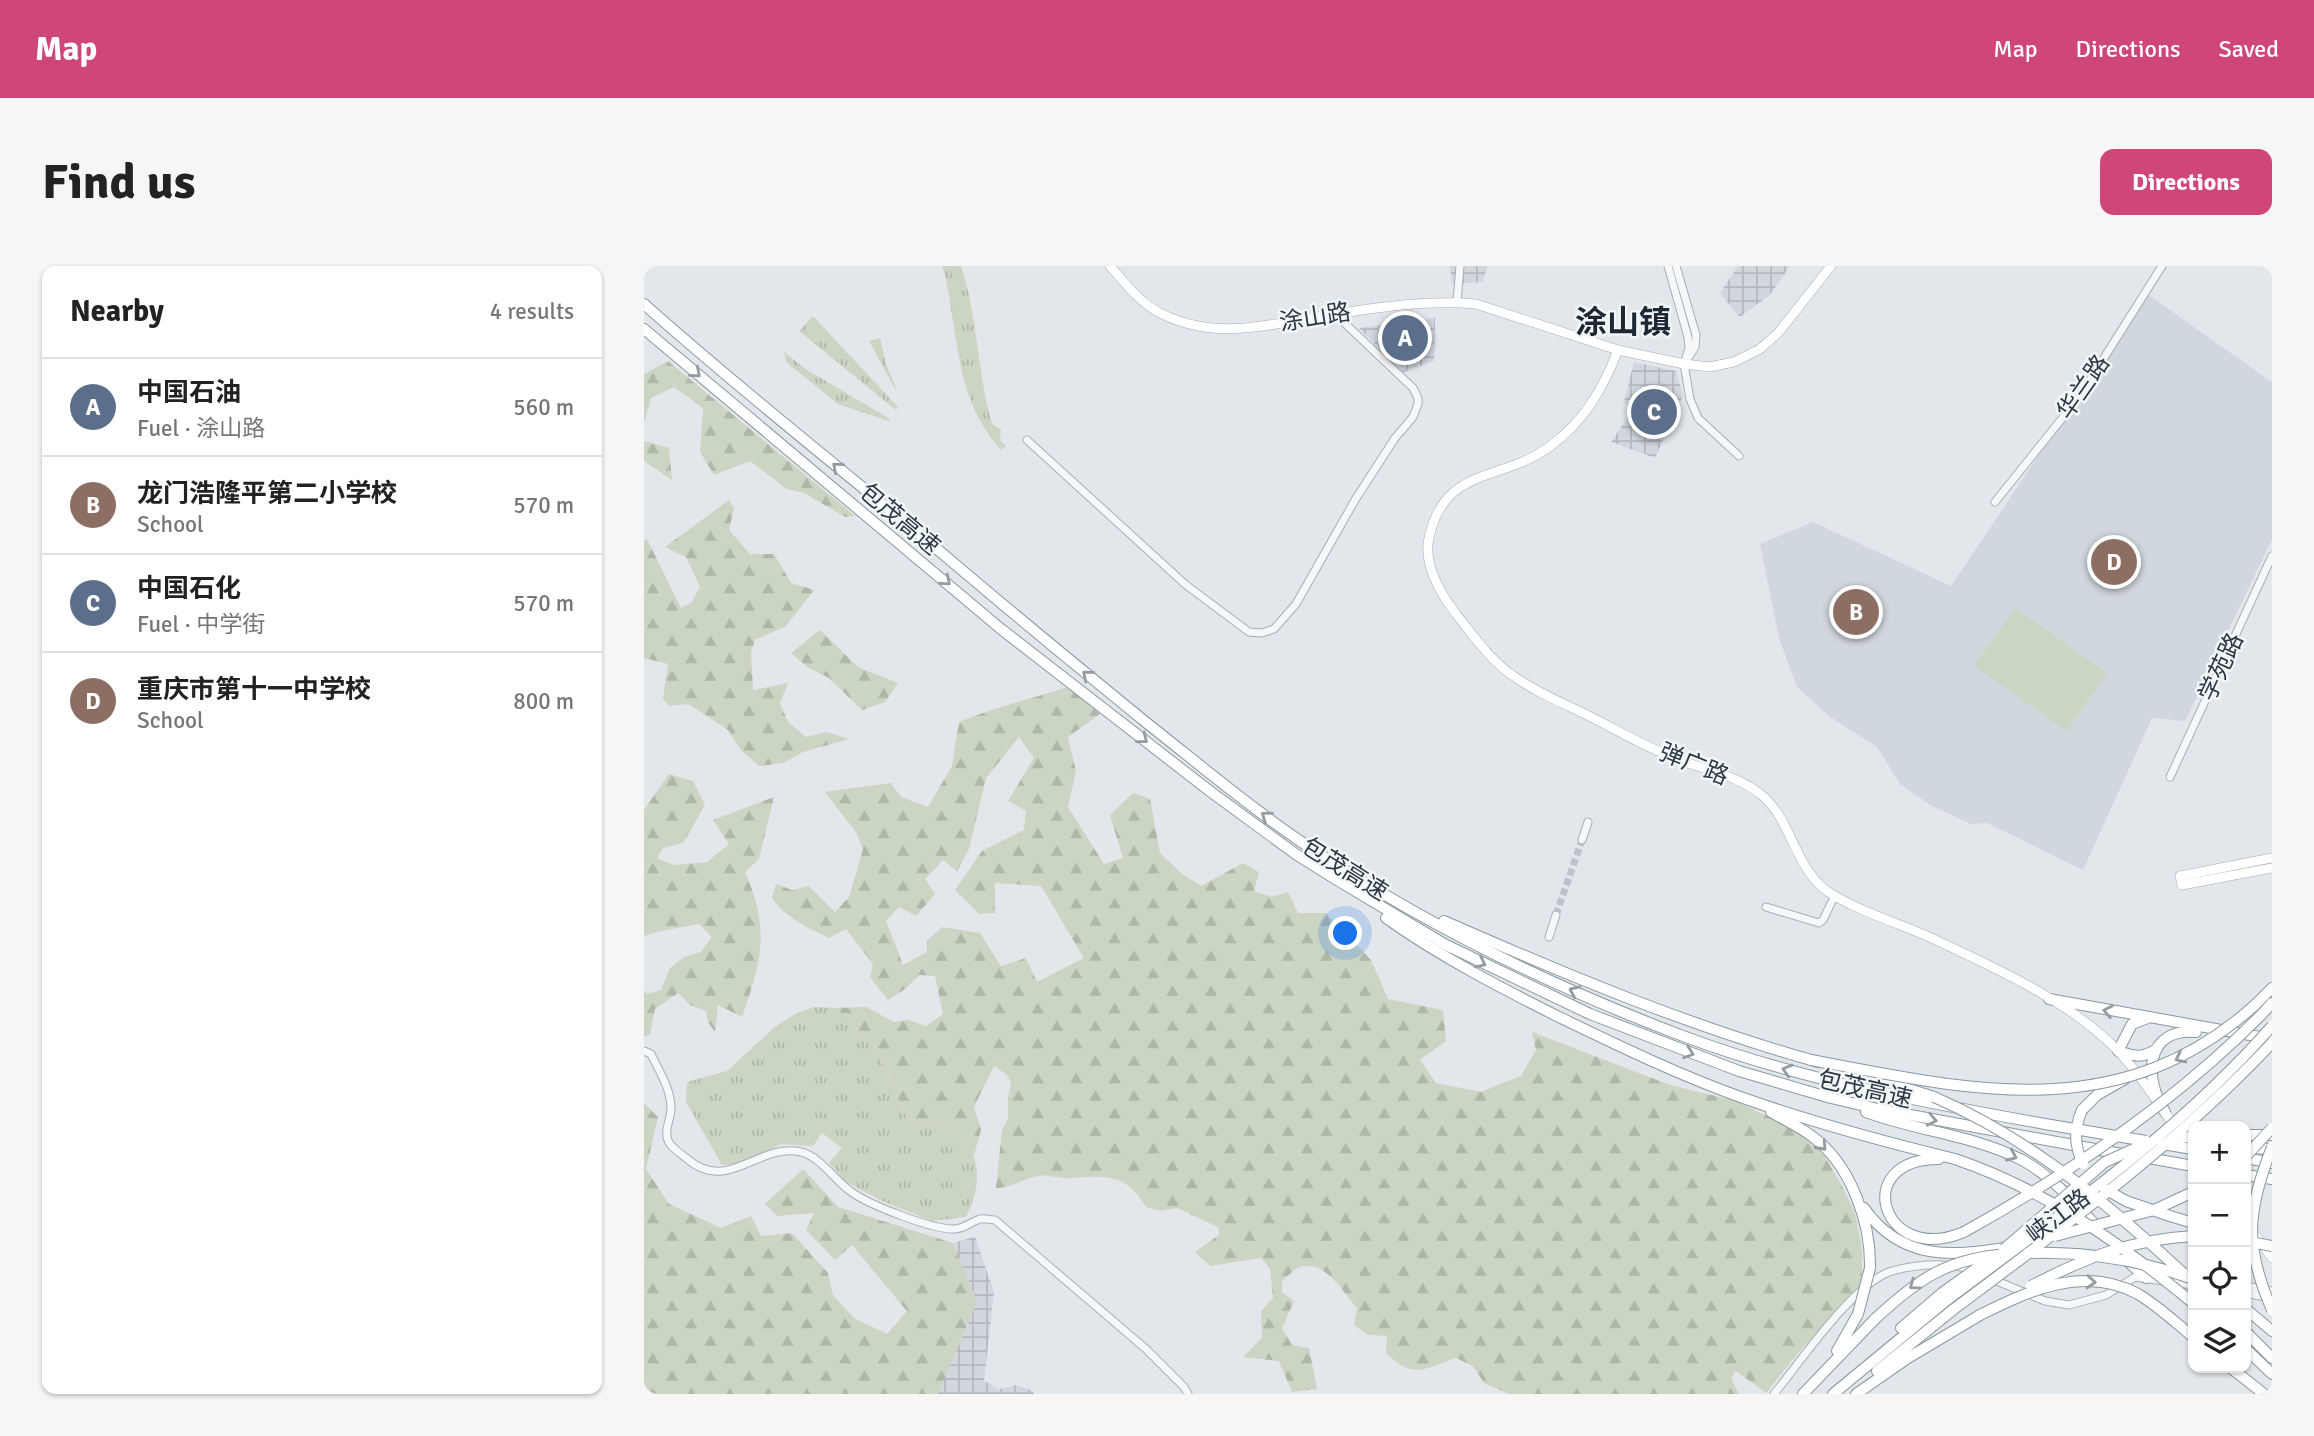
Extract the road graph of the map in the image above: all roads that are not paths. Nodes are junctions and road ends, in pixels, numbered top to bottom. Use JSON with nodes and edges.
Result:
{"nodes":[{"id":1,"x":1110,"y":266,"type":"edge"},
{"id":2,"x":1460,"y":266,"type":"edge"},
{"id":3,"x":1668,"y":266,"type":"edge"},
{"id":4,"x":1676,"y":266,"type":"edge"},
{"id":5,"x":1831,"y":266,"type":"edge"},
{"id":6,"x":2162,"y":266,"type":"edge"},
{"id":7,"x":1457,"y":302,"type":"junction"},
{"id":8,"x":644,"y":304,"type":"edge"},
{"id":9,"x":1335,"y":314,"type":"junction"},
{"id":10,"x":644,"y":329,"type":"edge"},
{"id":11,"x":1618,"y":350,"type":"junction"},
{"id":12,"x":1684,"y":364,"type":"junction"},
{"id":13,"x":1027,"y":440,"type":"dead end"},
{"id":14,"x":1739,"y":456,"type":"dead end"},
{"id":15,"x":1995,"y":502,"type":"dead end"},
{"id":16,"x":2272,"y":556,"type":"edge"},
{"id":17,"x":2170,"y":777,"type":"dead end"},
{"id":18,"x":1588,"y":822,"type":"dead end"},
{"id":19,"x":1582,"y":839,"type":"tunnel mouth"},
{"id":20,"x":2272,"y":858,"type":"edge"},
{"id":21,"x":2272,"y":867,"type":"edge"},
{"id":22,"x":1336,"y":880,"type":"junction"},
{"id":23,"x":1384,"y":894,"type":"junction"},
{"id":24,"x":1835,"y":895,"type":"junction"},
{"id":25,"x":1766,"y":907,"type":"dead end"},
{"id":26,"x":1556,"y":915,"type":"tunnel mouth"},
{"id":27,"x":1549,"y":937,"type":"dead end"},
{"id":28,"x":2272,"y":988,"type":"edge"},
{"id":29,"x":2049,"y":999,"type":"junction"},
{"id":30,"x":2272,"y":1003,"type":"edge"},
{"id":31,"x":2259,"y":1009,"type":"junction"},
{"id":32,"x":2148,"y":1018,"type":"junction"},
{"id":33,"x":2272,"y":1026,"type":"edge"},
{"id":34,"x":2272,"y":1043,"type":"edge"},
{"id":35,"x":2157,"y":1049,"type":"junction"},
{"id":36,"x":644,"y":1051,"type":"edge"},
{"id":37,"x":2119,"y":1051,"type":"junction"},
{"id":38,"x":1811,"y":1060,"type":"junction"},
{"id":39,"x":2127,"y":1078,"type":"junction"},
{"id":40,"x":1743,"y":1098,"type":"junction"},
{"id":41,"x":1831,"y":1098,"type":"junction"},
{"id":42,"x":2165,"y":1112,"type":"junction"},
{"id":43,"x":2272,"y":1128,"type":"edge"},
{"id":44,"x":2251,"y":1135,"type":"edge"},
{"id":45,"x":2272,"y":1135,"type":"edge"},
{"id":46,"x":2188,"y":1138,"type":"edge"},
{"id":47,"x":2188,"y":1142,"type":"edge"},
{"id":48,"x":2188,"y":1147,"type":"edge"},
{"id":49,"x":2251,"y":1148,"type":"edge"},
{"id":50,"x":2272,"y":1148,"type":"edge"},
{"id":51,"x":2251,"y":1151,"type":"edge"},
{"id":52,"x":2251,"y":1158,"type":"edge"},
{"id":53,"x":1955,"y":1160,"type":"junction"},
{"id":54,"x":2272,"y":1163,"type":"edge"},
{"id":55,"x":2188,"y":1165,"type":"edge"},
{"id":56,"x":2251,"y":1176,"type":"edge"},
{"id":57,"x":2272,"y":1179,"type":"edge"},
{"id":58,"x":2188,"y":1194,"type":"edge"},
{"id":59,"x":1857,"y":1197,"type":"junction"},
{"id":60,"x":2188,"y":1221,"type":"edge"},
{"id":61,"x":2251,"y":1229,"type":"edge"},
{"id":62,"x":2188,"y":1237,"type":"edge"},
{"id":63,"x":2251,"y":1241,"type":"edge"},
{"id":64,"x":2272,"y":1246,"type":"edge"},
{"id":65,"x":2272,"y":1258,"type":"edge"},
{"id":66,"x":2188,"y":1278,"type":"edge"},
{"id":67,"x":2146,"y":1279,"type":"junction"},
{"id":68,"x":2188,"y":1280,"type":"edge"},
{"id":69,"x":2188,"y":1282,"type":"edge"},
{"id":70,"x":2251,"y":1287,"type":"edge"},
{"id":71,"x":2272,"y":1291,"type":"edge"},
{"id":72,"x":2251,"y":1294,"type":"edge"},
{"id":73,"x":2272,"y":1298,"type":"edge"},
{"id":74,"x":2188,"y":1299,"type":"edge"},
{"id":75,"x":1948,"y":1301,"type":"junction"},
{"id":76,"x":2247,"y":1310,"type":"edge"},
{"id":77,"x":2272,"y":1310,"type":"edge"},
{"id":78,"x":1980,"y":1315,"type":"junction"},
{"id":79,"x":2272,"y":1331,"type":"edge"},
{"id":80,"x":2188,"y":1332,"type":"edge"},
{"id":81,"x":2251,"y":1337,"type":"edge"},
{"id":82,"x":2251,"y":1354,"type":"edge"},
{"id":83,"x":2272,"y":1358,"type":"edge"},
{"id":84,"x":2237,"y":1373,"type":"edge"},
{"id":85,"x":2272,"y":1374,"type":"edge"},
{"id":86,"x":1817,"y":1379,"type":"junction"},
{"id":87,"x":1188,"y":1394,"type":"edge"},
{"id":88,"x":1774,"y":1394,"type":"edge"},
{"id":89,"x":1803,"y":1394,"type":"edge"},
{"id":90,"x":1833,"y":1394,"type":"edge"},
{"id":91,"x":1854,"y":1394,"type":"edge"},
{"id":92,"x":2264,"y":1394,"type":"edge"}],
"edges":[{"from":1,"to":9,"type":"main road","name":"涂山路"},
{"from":2,"to":7,"type":"street"},
{"from":3,"to":12,"type":"street"},
{"from":4,"to":12,"type":"street"},
{"from":5,"to":12,"type":"main road","name":"涂山路"},
{"from":6,"to":15,"type":"street","name":"华兰路"},
{"from":7,"to":9,"type":"main road","name":"涂山路"},
{"from":7,"to":11,"type":"main road","name":"涂山路"},
{"from":23,"to":8,"type":"highway","name":"包茂高速","one_way":true},
{"from":9,"to":13,"type":"street"},
{"from":10,"to":22,"type":"highway","name":"包茂高速","one_way":true},
{"from":11,"to":12,"type":"main road","name":"涂山路"},
{"from":11,"to":24,"type":"main road","name":"弹广路"},
{"from":12,"to":14,"type":"street"},
{"from":16,"to":17,"type":"street","name":"学苑路"},
{"from":18,"to":19,"type":"street"},
{"from":20,"to":21,"type":"main road"},
{"from":22,"to":40,"type":"highway"},
{"from":22,"to":41,"type":"highway","name":"包茂高速","one_way":true},
{"from":23,"to":38,"type":"highway"},
{"from":48,"to":23,"type":"highway","name":"包茂高速","one_way":true,"bridge":true},
{"from":24,"to":25,"type":"street"},
{"from":24,"to":29,"type":"main road","name":"弹广路"},
{"from":26,"to":27,"type":"street"},
{"from":28,"to":31,"type":"highway"},
{"from":32,"to":29,"type":"highway","one_way":true},
{"from":29,"to":37,"type":"main road","name":"弹广路"},
{"from":30,"to":31,"type":"highway"},
{"from":31,"to":39,"type":"highway","one_way":true,"bridge":true},
{"from":31,"to":53,"type":"highway","bridge":true},
{"from":32,"to":34,"type":"highway"},
{"from":32,"to":37,"type":"highway"},
{"from":33,"to":75,"type":"highway","name":"峡江路","bridge":true},
{"from":34,"to":35,"type":"highway"},
{"from":34,"to":75,"type":"highway","name":"峡江路","bridge":true},
{"from":35,"to":37,"type":"highway"},
{"from":35,"to":42,"type":"highway"},
{"from":36,"to":87,"type":"street"},
{"from":37,"to":42,"type":"main road","name":"弹广路"},
{"from":38,"to":39,"type":"highway","bridge":true},
{"from":38,"to":66,"type":"highway","bridge":true},
{"from":39,"to":60,"type":"highway","bridge":true},
{"from":40,"to":53,"type":"highway"},
{"from":40,"to":59,"type":"highway","one_way":true},
{"from":41,"to":55,"type":"highway","name":"包茂高速","one_way":true,"bridge":true},
{"from":41,"to":67,"type":"highway","one_way":true},
{"from":42,"to":47,"type":"main road","name":"弹广路"},
{"from":43,"to":51,"type":"highway","bridge":true},
{"from":44,"to":45,"type":"highway","bridge":true},
{"from":46,"to":75,"type":"highway","bridge":true},
{"from":49,"to":50,"type":"highway","bridge":true},
{"from":50,"to":77,"type":"highway","bridge":true},
{"from":52,"to":54,"type":"highway","bridge":true},
{"from":53,"to":74,"type":"highway","bridge":true},
{"from":56,"to":57,"type":"highway"},
{"from":58,"to":59,"type":"highway","bridge":true},
{"from":59,"to":86,"type":"highway","bridge":true},
{"from":61,"to":65,"type":"main road"},
{"from":62,"to":78,"type":"highway","bridge":true},
{"from":63,"to":64,"type":"highway","bridge":true},
{"from":67,"to":69,"type":"street"},
{"from":67,"to":88,"type":"street"},
{"from":68,"to":86,"type":"highway","one_way":true,"bridge":true},
{"from":70,"to":71,"type":"street"},
{"from":72,"to":73,"type":"street"},
{"from":75,"to":90,"type":"highway","name":"峡江路"},
{"from":75,"to":91,"type":"highway","name":"峡江路"},
{"from":76,"to":79,"type":"highway"},
{"from":78,"to":80,"type":"highway","one_way":true,"bridge":true},
{"from":78,"to":91,"type":"highway"},
{"from":81,"to":83,"type":"highway"},
{"from":82,"to":85,"type":"highway"},
{"from":84,"to":92,"type":"highway"},
{"from":86,"to":89,"type":"highway"}]}
